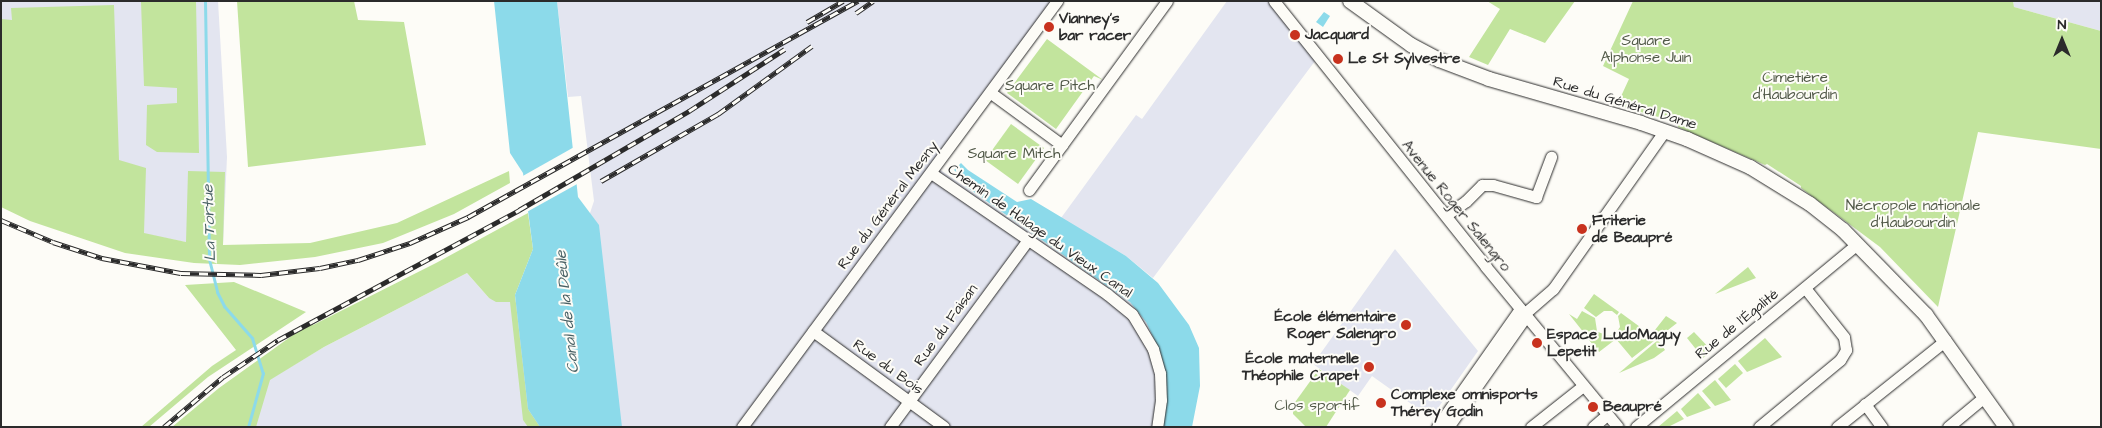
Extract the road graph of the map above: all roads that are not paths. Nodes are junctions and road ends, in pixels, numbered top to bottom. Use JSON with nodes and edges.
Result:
{"nodes":[{"id":1,"x":1057,"y":1,"type":"edge"},
{"id":2,"x":1167,"y":1,"type":"edge"},
{"id":3,"x":1274,"y":1,"type":"edge"},
{"id":4,"x":1350,"y":1,"type":"edge"},
{"id":5,"x":991,"y":93,"type":"junction"},
{"id":6,"x":1665,"y":130,"type":"junction"},
{"id":7,"x":1062,"y":145,"type":"junction"},
{"id":8,"x":1551,"y":157,"type":"dead end"},
{"id":9,"x":931,"y":173,"type":"junction"},
{"id":10,"x":1029,"y":190,"type":"dead end"},
{"id":11,"x":1446,"y":215,"type":"junction"},
{"id":12,"x":1027,"y":241,"type":"junction"},
{"id":13,"x":1857,"y":244,"type":"junction"},
{"id":14,"x":1805,"y":288,"type":"junction"},
{"id":15,"x":1524,"y":313,"type":"junction"},
{"id":16,"x":813,"y":331,"type":"junction"},
{"id":17,"x":1946,"y":340,"type":"junction"},
{"id":18,"x":1583,"y":386,"type":"junction"},
{"id":19,"x":1984,"y":397,"type":"junction"},
{"id":20,"x":909,"y":401,"type":"junction"},
{"id":21,"x":1865,"y":404,"type":"junction"},
{"id":22,"x":1607,"y":415,"type":"junction"},
{"id":23,"x":742,"y":427,"type":"edge"},
{"id":24,"x":890,"y":427,"type":"edge"},
{"id":25,"x":944,"y":427,"type":"edge"},
{"id":26,"x":1157,"y":427,"type":"edge"},
{"id":27,"x":1437,"y":427,"type":"edge"},
{"id":28,"x":1448,"y":427,"type":"edge"},
{"id":29,"x":1531,"y":427,"type":"edge"},
{"id":30,"x":1592,"y":427,"type":"edge"},
{"id":31,"x":1618,"y":427,"type":"edge"},
{"id":32,"x":1636,"y":427,"type":"edge"},
{"id":33,"x":1758,"y":427,"type":"edge"},
{"id":34,"x":1836,"y":427,"type":"edge"},
{"id":35,"x":1882,"y":427,"type":"edge"},
{"id":36,"x":1948,"y":427,"type":"edge"},
{"id":37,"x":2006,"y":427,"type":"edge"}],
"edges":[{"from":1,"to":5,"type":"street","name":"Rue du Général Mesny"},
{"from":2,"to":7,"type":"street"},
{"from":3,"to":11,"type":"street","name":"Avenue Roger Salengro"},
{"from":4,"to":6,"type":"street","name":"Rue du Général Dame"},
{"from":5,"to":7,"type":"street"},
{"from":5,"to":9,"type":"street","name":"Rue du Général Mesny"},
{"from":6,"to":13,"type":"street","name":"Rue du Général Dame"},
{"from":6,"to":15,"type":"street"},
{"from":7,"to":10,"type":"street"},
{"from":8,"to":11,"type":"street"},
{"from":9,"to":12,"type":"street","name":"Chemin de Halage du Vieux Canal"},
{"from":9,"to":16,"type":"street","name":"Rue du Général Mesny"},
{"from":11,"to":15,"type":"street","name":"Avenue Roger Salengro"},
{"from":12,"to":20,"type":"street","name":"Rue du Faisan"},
{"from":12,"to":26,"type":"street","name":"Chemin de Halage du Vieux Canal"},
{"from":13,"to":14,"type":"street","name":"Rue de l'Égalité"},
{"from":13,"to":17,"type":"street","name":"Rue du Général Dame"},
{"from":14,"to":32,"type":"street","name":"Rue de l'Égalité"},
{"from":14,"to":33,"type":"street"},
{"from":15,"to":18,"type":"street","name":"Avenue Roger Salengro"},
{"from":15,"to":27,"type":"street"},
{"from":15,"to":28,"type":"street"},
{"from":16,"to":20,"type":"street","name":"Rue du Bois"},
{"from":16,"to":23,"type":"street","name":"Rue du Général Mesny"},
{"from":17,"to":19,"type":"street","name":"Rue du Général Dame"},
{"from":17,"to":21,"type":"street"},
{"from":18,"to":22,"type":"street","name":"Avenue Roger Salengro"},
{"from":18,"to":29,"type":"street"},
{"from":19,"to":36,"type":"street"},
{"from":19,"to":37,"type":"street","name":"Rue du Général Dame"},
{"from":20,"to":24,"type":"street","name":"Rue du Faisan"},
{"from":20,"to":25,"type":"street","name":"Rue du Bois"},
{"from":21,"to":34,"type":"street"},
{"from":21,"to":35,"type":"street"},
{"from":22,"to":30,"type":"street"},
{"from":22,"to":31,"type":"street","name":"Avenue Roger Salengro"}]}
